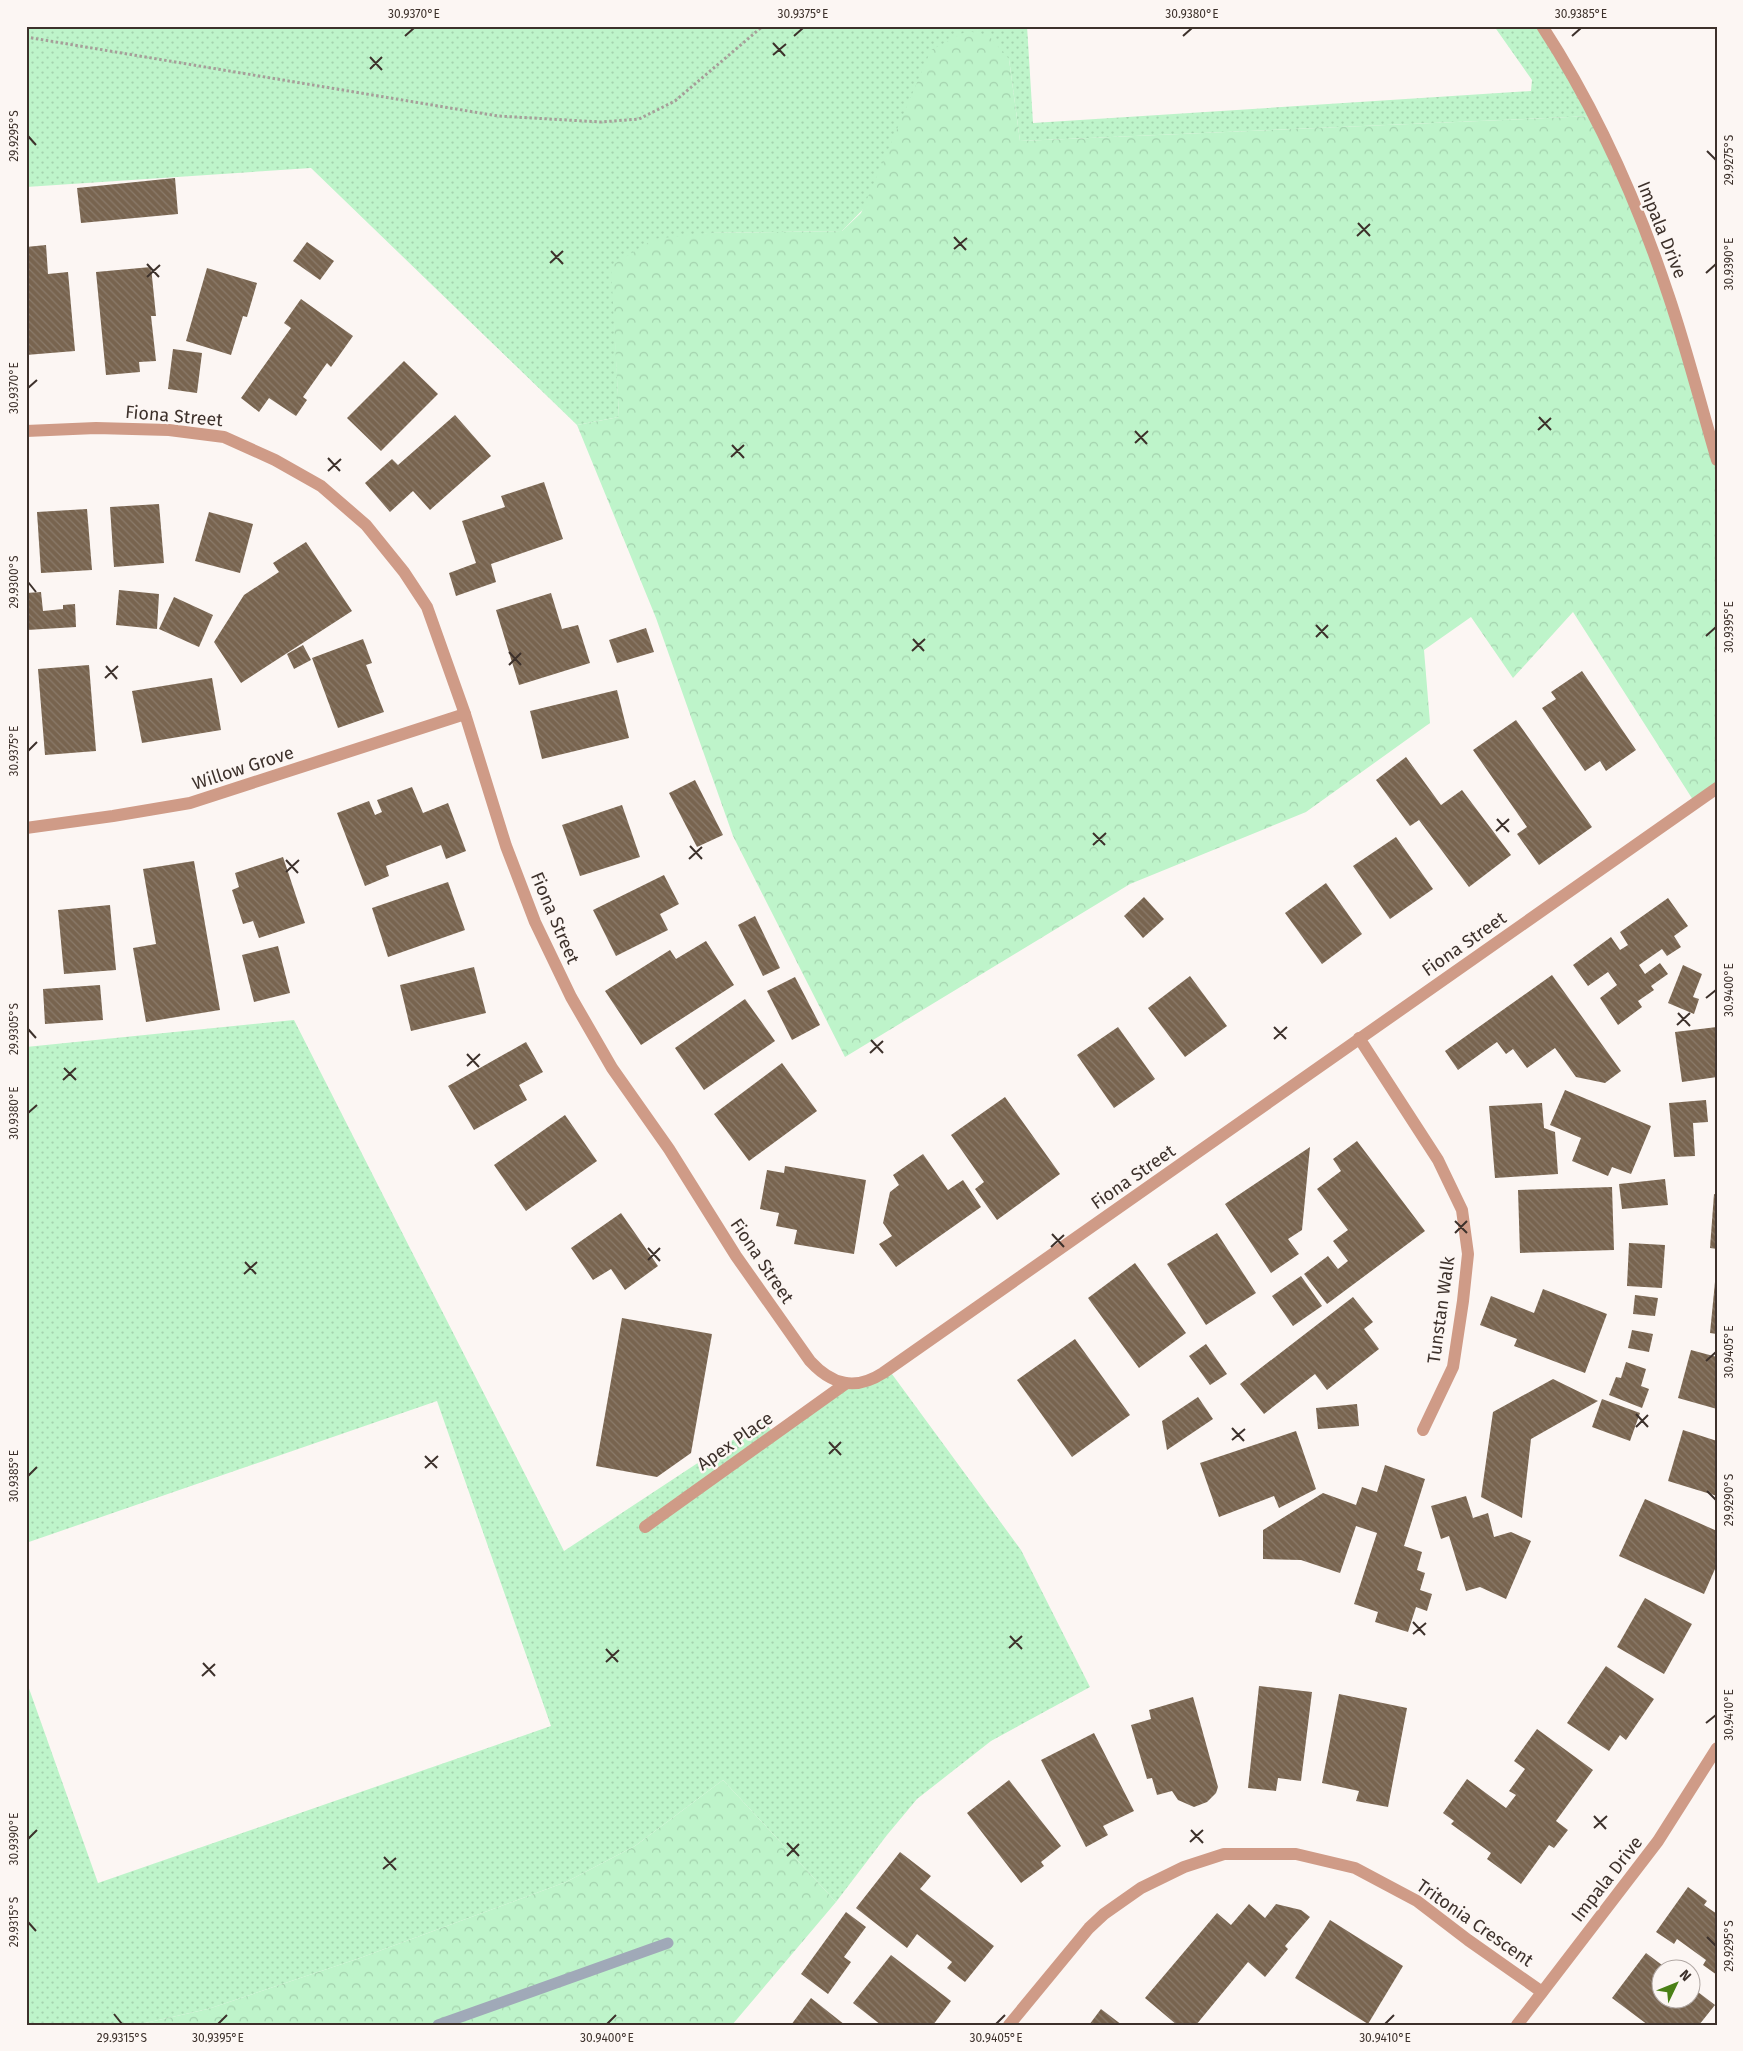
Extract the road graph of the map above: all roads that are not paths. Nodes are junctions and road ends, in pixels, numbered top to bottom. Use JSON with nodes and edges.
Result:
{"nodes":[{"id":1,"x":1542,"y":26,"type":"edge"},
{"id":2,"x":26,"y":431,"type":"edge"},
{"id":3,"x":1717,"y":460,"type":"edge"},
{"id":4,"x":465,"y":714,"type":"junction"},
{"id":5,"x":1717,"y":788,"type":"edge"},
{"id":6,"x":26,"y":828,"type":"edge"},
{"id":7,"x":1359,"y":1038,"type":"junction"},
{"id":8,"x":845,"y":1384,"type":"junction"},
{"id":9,"x":1423,"y":1430,"type":"dead end"},
{"id":10,"x":645,"y":1527,"type":"dead end"},
{"id":11,"x":1717,"y":1748,"type":"edge"},
{"id":12,"x":1542,"y":1992,"type":"junction"},
{"id":13,"x":1008,"y":2025,"type":"edge"},
{"id":14,"x":1517,"y":2025,"type":"edge"}],
"edges":[{"from":1,"to":3,"type":"street","name":"Impala Drive"},
{"from":2,"to":4,"type":"street","name":"Fiona Street"},
{"from":4,"to":6,"type":"street","name":"Willow Grove"},
{"from":4,"to":8,"type":"street","name":"Fiona Street"},
{"from":5,"to":7,"type":"street","name":"Fiona Street"},
{"from":7,"to":8,"type":"street","name":"Fiona Street"},
{"from":7,"to":9,"type":"street","name":"Tunstan Walk"},
{"from":8,"to":10,"type":"street","name":"Apex Place"},
{"from":11,"to":12,"type":"street","name":"Impala Drive"},
{"from":12,"to":13,"type":"street","name":"Tritonia Crescent"},
{"from":12,"to":14,"type":"street","name":"Impala Drive"}]}
